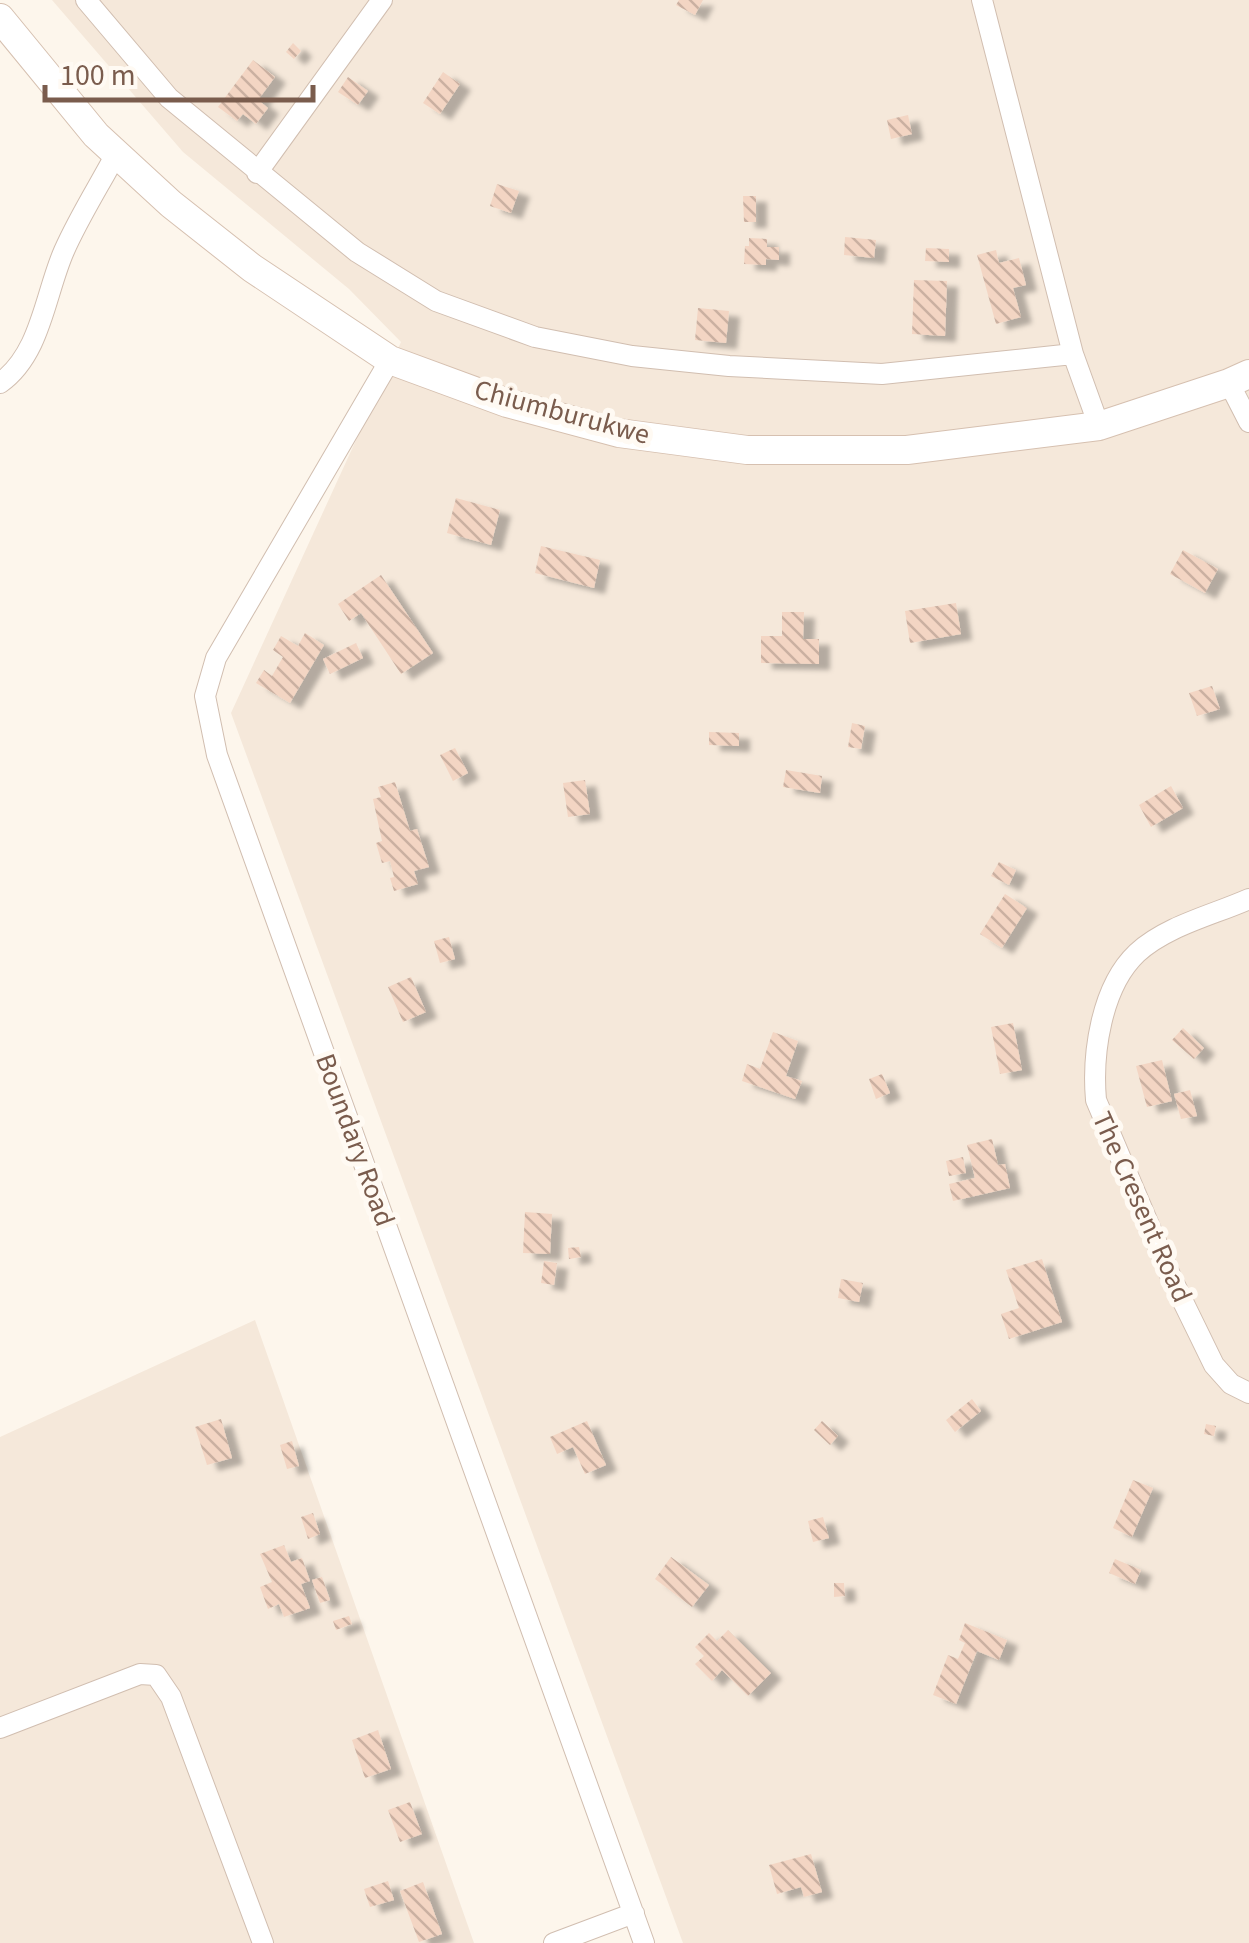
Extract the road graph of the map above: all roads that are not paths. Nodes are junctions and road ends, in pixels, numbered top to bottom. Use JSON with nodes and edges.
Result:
{"nodes":[{"id":1,"x":86,"y":0,"type":"edge"},
{"id":2,"x":382,"y":0,"type":"edge"},
{"id":3,"x":982,"y":0,"type":"edge"},
{"id":4,"x":0,"y":18,"type":"edge"},
{"id":5,"x":116,"y":154,"type":"junction"},
{"id":6,"x":258,"y":173,"type":"junction"},
{"id":7,"x":1073,"y":354,"type":"junction"},
{"id":8,"x":390,"y":360,"type":"junction"},
{"id":9,"x":1239,"y":378,"type":"edge"},
{"id":10,"x":0,"y":383,"type":"edge"},
{"id":11,"x":1249,"y":422,"type":"edge"},
{"id":12,"x":1099,"y":426,"type":"junction"},
{"id":13,"x":1249,"y":899,"type":"edge"},
{"id":14,"x":1249,"y":1392,"type":"edge"},
{"id":15,"x":0,"y":1728,"type":"edge"},
{"id":16,"x":634,"y":1913,"type":"junction"},
{"id":17,"x":263,"y":1943,"type":"edge"},
{"id":18,"x":554,"y":1943,"type":"edge"},
{"id":19,"x":644,"y":1943,"type":"edge"}],
"edges":[{"from":1,"to":6,"type":"street"},
{"from":2,"to":6,"type":"street"},
{"from":3,"to":7,"type":"street"},
{"from":4,"to":5,"type":"street","name":"Chiumburukwe"},
{"from":5,"to":8,"type":"street","name":"Chiumburukwe"},
{"from":5,"to":10,"type":"street"},
{"from":6,"to":7,"type":"street"},
{"from":7,"to":12,"type":"street"},
{"from":8,"to":12,"type":"street","name":"Chiumburukwe"},
{"from":8,"to":16,"type":"street","name":"Boundary Road"},
{"from":9,"to":11,"type":"street"},
{"from":9,"to":12,"type":"street","name":"Chiumburukwe"},
{"from":13,"to":14,"type":"street","name":"The Cresent Road"},
{"from":15,"to":17,"type":"street"},
{"from":16,"to":18,"type":"street"},
{"from":16,"to":19,"type":"street","name":"Boundary Road"}]}
